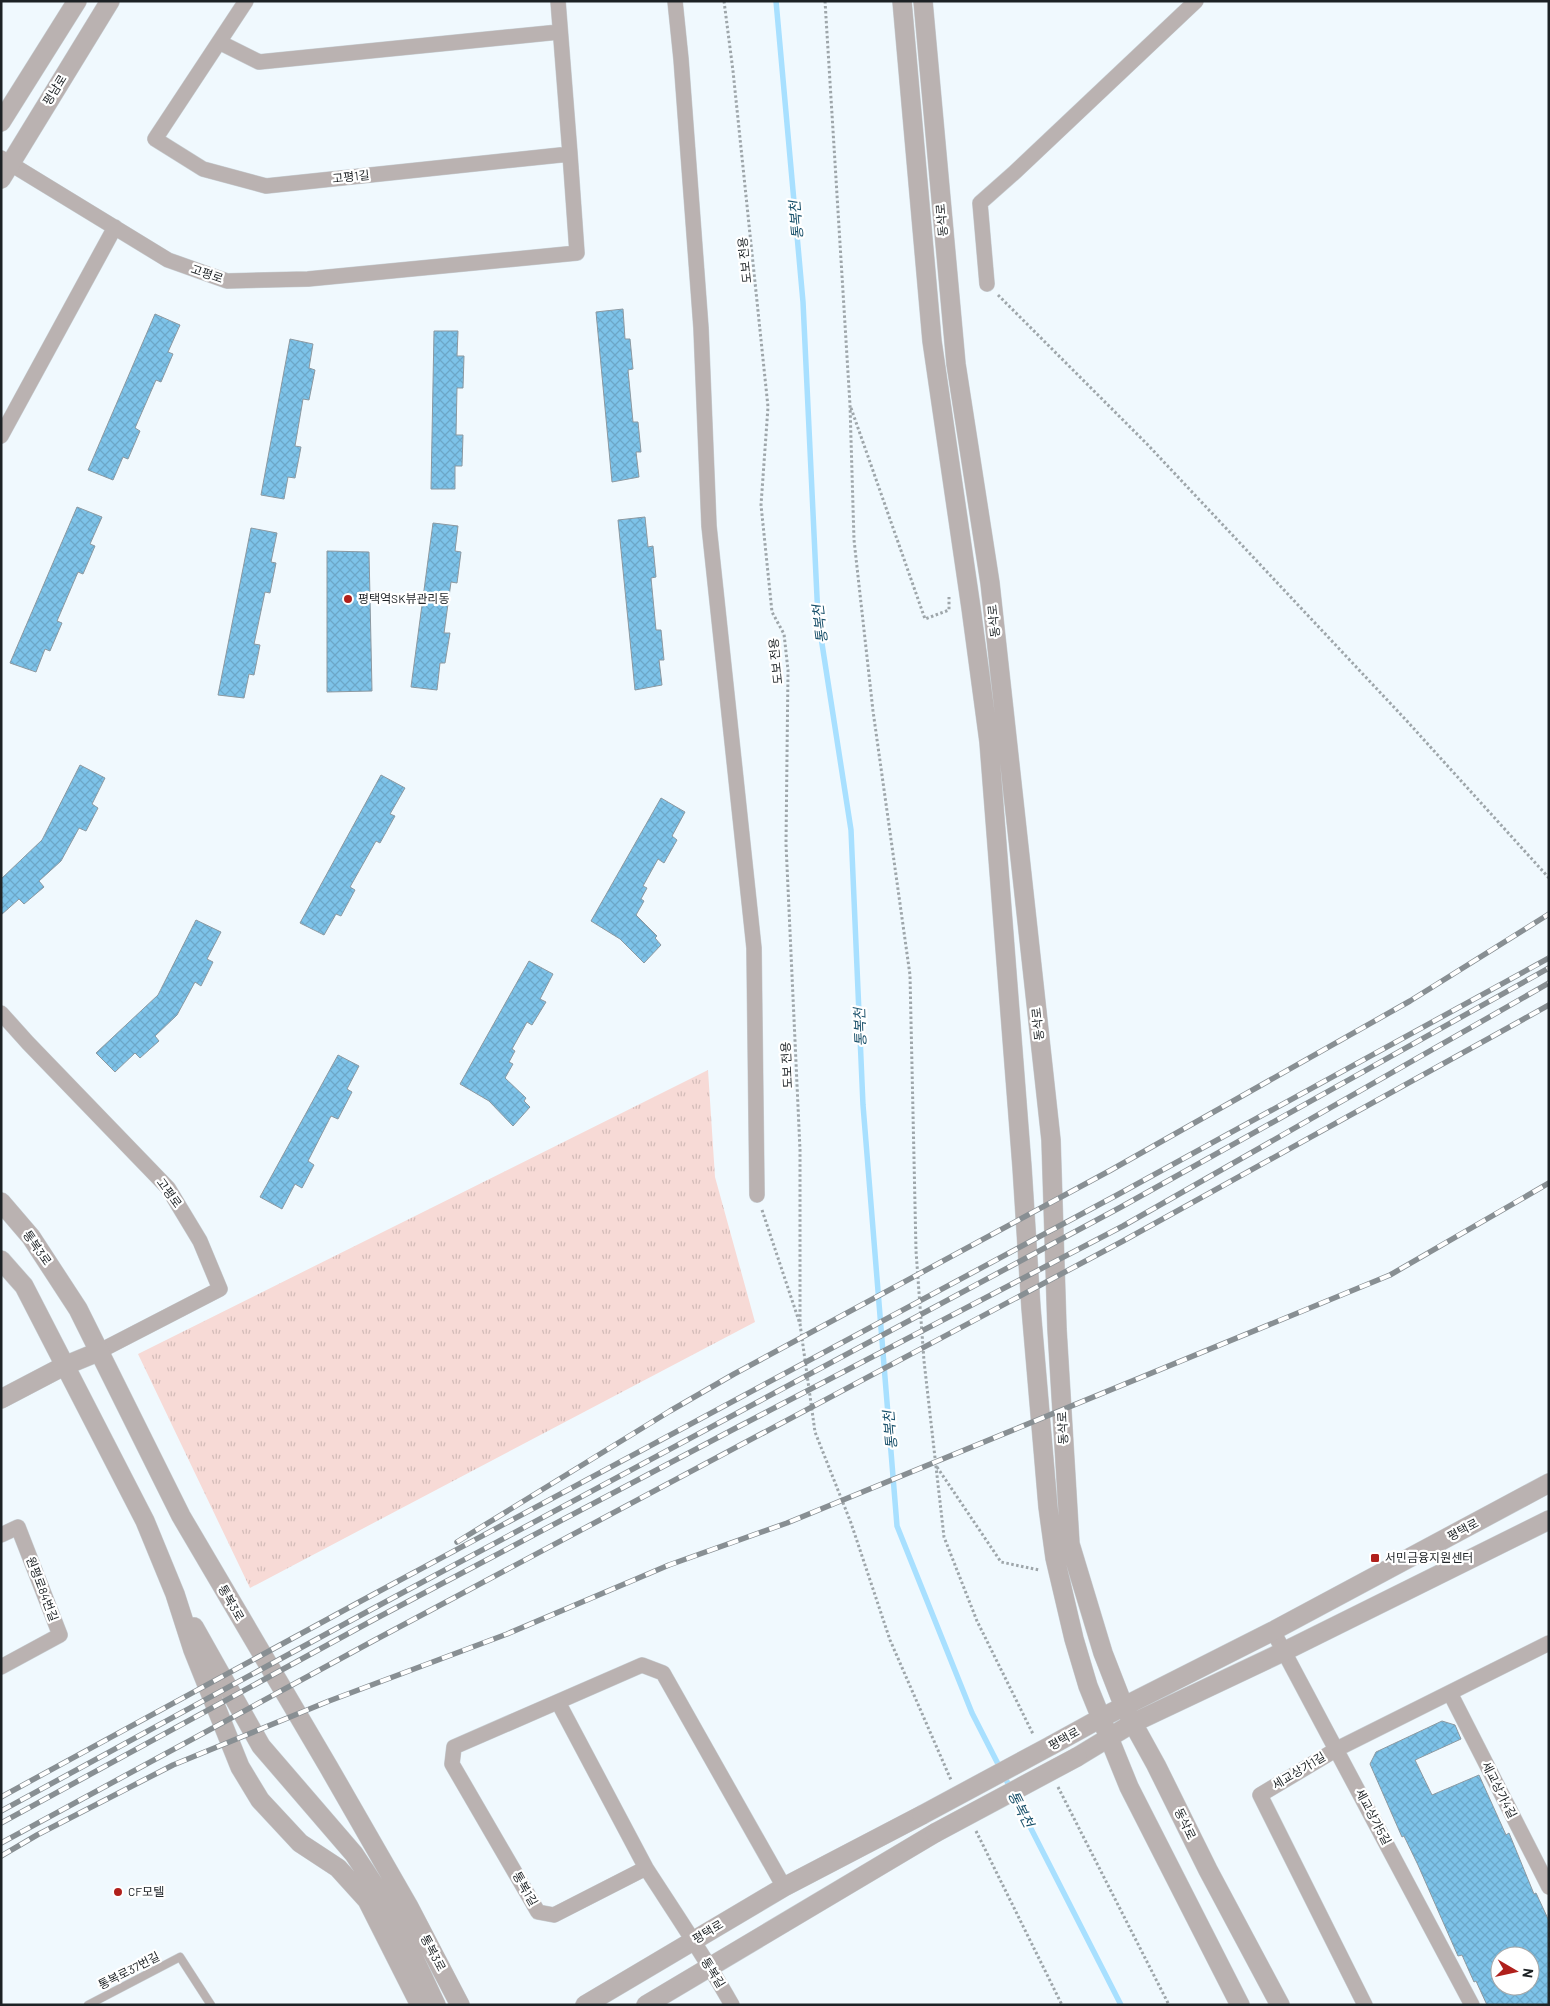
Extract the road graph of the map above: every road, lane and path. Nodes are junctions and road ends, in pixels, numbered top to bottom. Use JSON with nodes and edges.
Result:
{"nodes":[{"id":1,"x":77,"y":1,"type":"edge"},
{"id":2,"x":110,"y":1,"type":"edge"},
{"id":3,"x":246,"y":1,"type":"edge"},
{"id":4,"x":558,"y":1,"type":"edge"},
{"id":5,"x":675,"y":1,"type":"edge"},
{"id":6,"x":724,"y":1,"type":"edge"},
{"id":7,"x":825,"y":1,"type":"edge"},
{"id":8,"x":902,"y":1,"type":"edge"},
{"id":9,"x":923,"y":1,"type":"edge"},
{"id":10,"x":1196,"y":1,"type":"edge"},
{"id":11,"x":560,"y":32,"type":"junction"},
{"id":12,"x":219,"y":42,"type":"junction"},
{"id":13,"x":1,"y":122,"type":"edge"},
{"id":14,"x":570,"y":154,"type":"junction"},
{"id":15,"x":4,"y":167,"type":"edge"},
{"id":16,"x":115,"y":227,"type":"junction"},
{"id":17,"x":987,"y":284,"type":"joint"},
{"id":18,"x":850,"y":405,"type":"junction"},
{"id":19,"x":1,"y":436,"type":"edge"},
{"id":20,"x":949,"y":591,"type":"dead end"},
{"id":21,"x":1549,"y":878,"type":"edge"},
{"id":22,"x":1,"y":1013,"type":"edge"},
{"id":23,"x":757,"y":1195,"type":"joint"},
{"id":24,"x":1,"y":1202,"type":"edge"},
{"id":25,"x":1,"y":1260,"type":"edge"},
{"id":26,"x":800,"y":1324,"type":"junction"},
{"id":27,"x":98,"y":1352,"type":"junction"},
{"id":28,"x":64,"y":1366,"type":"junction"},
{"id":29,"x":1,"y":1399,"type":"edge"},
{"id":30,"x":936,"y":1466,"type":"junction"},
{"id":31,"x":1549,"y":1483,"type":"edge"},
{"id":32,"x":1549,"y":1520,"type":"edge"},
{"id":33,"x":1,"y":1535,"type":"edge"},
{"id":34,"x":1058,"y":1568,"type":"junction"},
{"id":35,"x":175,"y":1594,"type":"junction"},
{"id":36,"x":1273,"y":1631,"type":"junction"},
{"id":37,"x":1549,"y":1643,"type":"edge"},
{"id":38,"x":1284,"y":1651,"type":"junction"},
{"id":39,"x":1,"y":1667,"type":"edge"},
{"id":40,"x":1450,"y":1693,"type":"junction"},
{"id":41,"x":558,"y":1702,"type":"junction"},
{"id":42,"x":1129,"y":1715,"type":"junction"},
{"id":43,"x":1102,"y":1718,"type":"junction"},
{"id":44,"x":1110,"y":1737,"type":"junction"},
{"id":45,"x":1034,"y":1738,"type":"dead end"},
{"id":46,"x":1337,"y":1749,"type":"junction"},
{"id":47,"x":1056,"y":1782,"type":"dead end"},
{"id":48,"x":952,"y":1783,"type":"dead end"},
{"id":49,"x":974,"y":1828,"type":"dead end"},
{"id":50,"x":646,"y":1868,"type":"junction"},
{"id":51,"x":784,"y":1887,"type":"junction"},
{"id":52,"x":1549,"y":1887,"type":"edge"},
{"id":53,"x":692,"y":1942,"type":"junction"},
{"id":54,"x":711,"y":1968,"type":"junction"},
{"id":55,"x":88,"y":2005,"type":"edge"},
{"id":56,"x":211,"y":2005,"type":"edge"},
{"id":57,"x":420,"y":2005,"type":"edge"},
{"id":58,"x":436,"y":2005,"type":"edge"},
{"id":59,"x":460,"y":2005,"type":"edge"},
{"id":60,"x":585,"y":2005,"type":"edge"},
{"id":61,"x":646,"y":2005,"type":"edge"},
{"id":62,"x":732,"y":2005,"type":"edge"},
{"id":63,"x":1062,"y":2005,"type":"edge"},
{"id":64,"x":1169,"y":2005,"type":"edge"},
{"id":65,"x":1240,"y":2005,"type":"edge"},
{"id":66,"x":1280,"y":2005,"type":"edge"},
{"id":67,"x":1364,"y":2005,"type":"edge"},
{"id":68,"x":1472,"y":2005,"type":"edge"}],
"edges":[{"from":1,"to":13,"type":"street"},
{"from":2,"to":15,"type":"street","name":"평남로"},
{"from":3,"to":12,"type":"street","name":"고평1길"},
{"from":4,"to":11,"type":"street"},
{"from":5,"to":23,"type":"street"},
{"from":6,"to":26,"type":"path","name":"도보 전용"},
{"from":7,"to":18,"type":"path"},
{"from":8,"to":34,"type":"street","name":"동삭로"},
{"from":9,"to":42,"type":"street","name":"동삭로"},
{"from":10,"to":17,"type":"street"},
{"from":11,"to":12,"type":"street"},
{"from":11,"to":14,"type":"street"},
{"from":12,"to":14,"type":"street","name":"고평1길"},
{"from":14,"to":16,"type":"street","name":"고평로"},
{"from":15,"to":16,"type":"street","name":"고평로"},
{"from":16,"to":19,"type":"street"},
{"from":17,"to":21,"type":"path"},
{"from":18,"to":20,"type":"path"},
{"from":18,"to":30,"type":"path"},
{"from":22,"to":27,"type":"street","name":"고평로"},
{"from":23,"to":26,"type":"path"},
{"from":24,"to":27,"type":"street","name":"통복3로"},
{"from":25,"to":28,"type":"street"},
{"from":26,"to":48,"type":"path"},
{"from":27,"to":28,"type":"street"},
{"from":27,"to":59,"type":"street","name":"통복3로"},
{"from":28,"to":29,"type":"street"},
{"from":28,"to":35,"type":"street"},
{"from":30,"to":34,"type":"path"},
{"from":30,"to":45,"type":"path"},
{"from":31,"to":36,"type":"street","name":"평택로"},
{"from":32,"to":38,"type":"street","name":"평택로"},
{"from":33,"to":39,"type":"street","name":"원평로84번길"},
{"from":34,"to":43,"type":"street","name":"동삭로"},
{"from":35,"to":57,"type":"street"},
{"from":35,"to":58,"type":"street"},
{"from":36,"to":38,"type":"street","name":"세교상가5길"},
{"from":36,"to":42,"type":"street","name":"평택로"},
{"from":37,"to":40,"type":"street","name":"세교상가1길"},
{"from":38,"to":42,"type":"street","name":"평택로"},
{"from":38,"to":46,"type":"street","name":"세교상가5길"},
{"from":40,"to":46,"type":"street","name":"세교상가1길"},
{"from":40,"to":52,"type":"street","name":"세교상가4길"},
{"from":41,"to":50,"type":"street"},
{"from":41,"to":50,"type":"street","name":"통복1길"},
{"from":41,"to":51,"type":"street","name":"통복1길"},
{"from":42,"to":43,"type":"street","name":"평택로"},
{"from":42,"to":44,"type":"street","name":"평택로"},
{"from":42,"to":66,"type":"street","name":"동삭로"},
{"from":43,"to":44,"type":"street","name":"동삭로"},
{"from":43,"to":51,"type":"street","name":"평택로","bridge":true},
{"from":44,"to":54,"type":"street","name":"평택로","bridge":true},
{"from":44,"to":65,"type":"street","name":"동삭로"},
{"from":46,"to":67,"type":"street","name":"세교상가1길"},
{"from":46,"to":68,"type":"street","name":"세교상가5길"},
{"from":47,"to":64,"type":"path"},
{"from":49,"to":63,"type":"path"},
{"from":50,"to":53,"type":"street","name":"통복길"},
{"from":51,"to":53,"type":"street","name":"평택로"},
{"from":53,"to":54,"type":"street","name":"통복길"},
{"from":53,"to":60,"type":"street","name":"평택로"},
{"from":54,"to":61,"type":"street","name":"평택로"},
{"from":54,"to":62,"type":"street","name":"통복길"},
{"from":55,"to":56,"type":"lane","name":"통복로37번길"}]}
